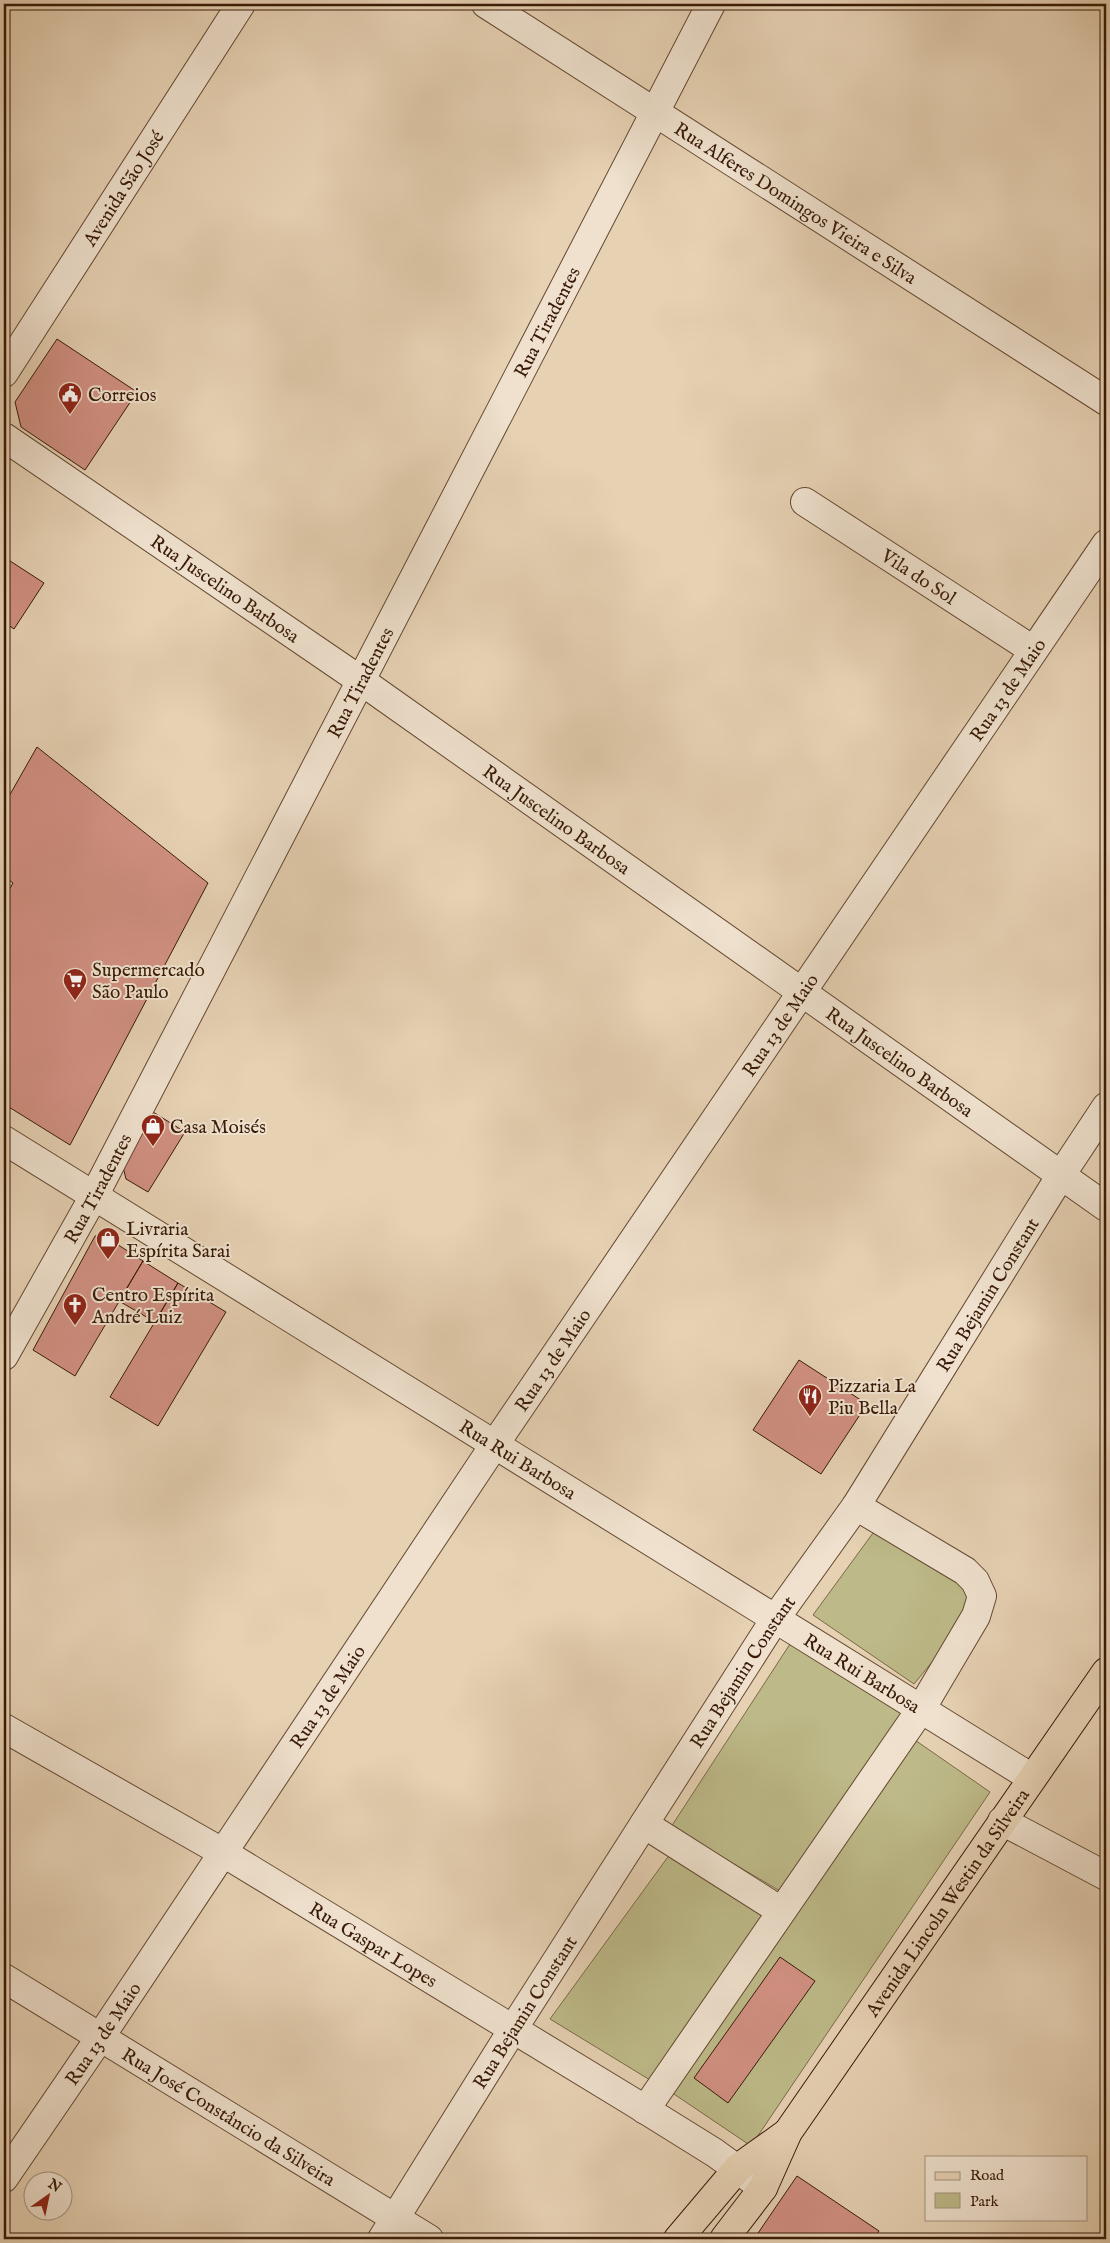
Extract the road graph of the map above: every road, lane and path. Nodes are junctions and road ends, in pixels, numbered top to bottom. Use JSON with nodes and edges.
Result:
{"nodes":[{"id":1,"x":242,"y":4,"type":"edge"},
{"id":2,"x":486,"y":4,"type":"edge"},
{"id":3,"x":711,"y":4,"type":"edge"},
{"id":4,"x":656,"y":113,"type":"junction"},
{"id":5,"x":4,"y":373,"type":"edge"},
{"id":6,"x":1106,"y":401,"type":"edge"},
{"id":7,"x":4,"y":437,"type":"edge"},
{"id":8,"x":805,"y":502,"type":"dead end"},
{"id":9,"x":1106,"y":544,"type":"edge"},
{"id":10,"x":1033,"y":650,"type":"junction"},
{"id":11,"x":360,"y":680,"type":"junction"},
{"id":12,"x":800,"y":993,"type":"junction"},
{"id":13,"x":1106,"y":1107,"type":"edge"},
{"id":14,"x":4,"y":1140,"type":"edge"},
{"id":15,"x":1061,"y":1175,"type":"junction"},
{"id":16,"x":94,"y":1196,"type":"junction"},
{"id":17,"x":1106,"y":1207,"type":"edge"},
{"id":18,"x":4,"y":1356,"type":"edge"},
{"id":19,"x":495,"y":1444,"type":"junction"},
{"id":20,"x":856,"y":1506,"type":"junction"},
{"id":21,"x":775,"y":1619,"type":"junction"},
{"id":22,"x":1106,"y":1672,"type":"edge"},
{"id":23,"x":921,"y":1709,"type":"junction"},
{"id":24,"x":4,"y":1728,"type":"edge"},
{"id":25,"x":1032,"y":1778,"type":"junction"},
{"id":26,"x":1002,"y":1821,"type":"junction"},
{"id":27,"x":644,"y":1824,"type":"junction"},
{"id":28,"x":222,"y":1852,"type":"junction"},
{"id":29,"x":1106,"y":1876,"type":"edge"},
{"id":30,"x":781,"y":1912,"type":"junction"},
{"id":31,"x":4,"y":1978,"type":"edge"},
{"id":32,"x":513,"y":2029,"type":"junction"},
{"id":33,"x":101,"y":2036,"type":"junction"},
{"id":34,"x":645,"y":2110,"type":"junction"},
{"id":35,"x":788,"y":2132,"type":"junction"},
{"id":36,"x":738,"y":2168,"type":"junction"},
{"id":37,"x":4,"y":2178,"type":"edge"},
{"id":38,"x":763,"y":2188,"type":"junction"},
{"id":39,"x":389,"y":2229,"type":"edge"},
{"id":40,"x":429,"y":2239,"type":"edge"},
{"id":41,"x":678,"y":2239,"type":"edge"},
{"id":42,"x":724,"y":2239,"type":"edge"}],
"edges":[{"from":1,"to":5,"type":"street","name":"Avenida São José"},
{"from":2,"to":4,"type":"street","name":"Rua Alferes Domingos Vieira e Silva"},
{"from":3,"to":4,"type":"street","name":"Rua Tiradentes"},
{"from":4,"to":6,"type":"street","name":"Rua Alferes Domingos Vieira e Silva"},
{"from":4,"to":11,"type":"street","name":"Rua Tiradentes"},
{"from":7,"to":11,"type":"street","name":"Rua Juscelino Barbosa"},
{"from":8,"to":10,"type":"street","name":"Vila do Sol"},
{"from":9,"to":10,"type":"street","name":"Rua 13 de Maio"},
{"from":10,"to":12,"type":"street","name":"Rua 13 de Maio"},
{"from":11,"to":12,"type":"street","name":"Rua Juscelino Barbosa"},
{"from":11,"to":16,"type":"street","name":"Rua Tiradentes"},
{"from":12,"to":15,"type":"street","name":"Rua Juscelino Barbosa"},
{"from":12,"to":19,"type":"street","name":"Rua 13 de Maio"},
{"from":13,"to":15,"type":"street","name":"Rua Bejamin Constant"},
{"from":14,"to":16,"type":"street","name":"Rua Rui Barbosa"},
{"from":15,"to":17,"type":"street","name":"Rua Juscelino Barbosa"},
{"from":15,"to":20,"type":"street","name":"Rua Bejamin Constant"},
{"from":16,"to":18,"type":"street","name":"Rua Tiradentes"},
{"from":16,"to":19,"type":"street","name":"Rua Rui Barbosa"},
{"from":19,"to":21,"type":"street","name":"Rua Rui Barbosa"},
{"from":19,"to":28,"type":"street","name":"Rua 13 de Maio"},
{"from":20,"to":21,"type":"street","name":"Rua Bejamin Constant"},
{"from":20,"to":23,"type":"street"},
{"from":21,"to":23,"type":"street","name":"Rua Rui Barbosa"},
{"from":21,"to":27,"type":"street","name":"Rua Bejamin Constant"},
{"from":22,"to":25,"type":"main road","name":"Avenida Lincoln Westin da Silveira"},
{"from":23,"to":25,"type":"street","name":"Rua Rui Barbosa"},
{"from":23,"to":30,"type":"street"},
{"from":24,"to":28,"type":"street","name":"Rua Gaspar Lopes"},
{"from":25,"to":26,"type":"main road","name":"Avenida Lincoln Westin da Silveira"},
{"from":26,"to":29,"type":"street"},
{"from":26,"to":35,"type":"main road","name":"Avenida Lincoln Westin da Silveira"},
{"from":27,"to":30,"type":"street"},
{"from":27,"to":32,"type":"street","name":"Rua Bejamin Constant"},
{"from":28,"to":32,"type":"street","name":"Rua Gaspar Lopes"},
{"from":28,"to":33,"type":"street","name":"Rua 13 de Maio"},
{"from":30,"to":34,"type":"street"},
{"from":31,"to":33,"type":"street","name":"Rua José Constâncio da Silveira"},
{"from":32,"to":34,"type":"street","name":"Rua Gaspar Lopes"},
{"from":32,"to":39,"type":"street","name":"Rua Bejamin Constant"},
{"from":33,"to":37,"type":"street","name":"Rua 13 de Maio"},
{"from":33,"to":39,"type":"street","name":"Rua José Constâncio da Silveira"},
{"from":34,"to":36,"type":"street","name":"Rua Gaspar Lopes"},
{"from":35,"to":36,"type":"main road","name":"Avenida Lincoln Westin da Silveira"},
{"from":35,"to":38,"type":"main road","name":"Avenida Lincoln Westin da Silveira"},
{"from":36,"to":38,"type":"street","name":"Rua Gaspar Lopes"},
{"from":36,"to":41,"type":"main road","name":"Avenida Lincoln Westin da Silveira"},
{"from":38,"to":42,"type":"main road","name":"Avenida Lincoln Westin da Silveira"},
{"from":39,"to":40,"type":"street","name":"Rua José Constâncio da Silveira"}]}
